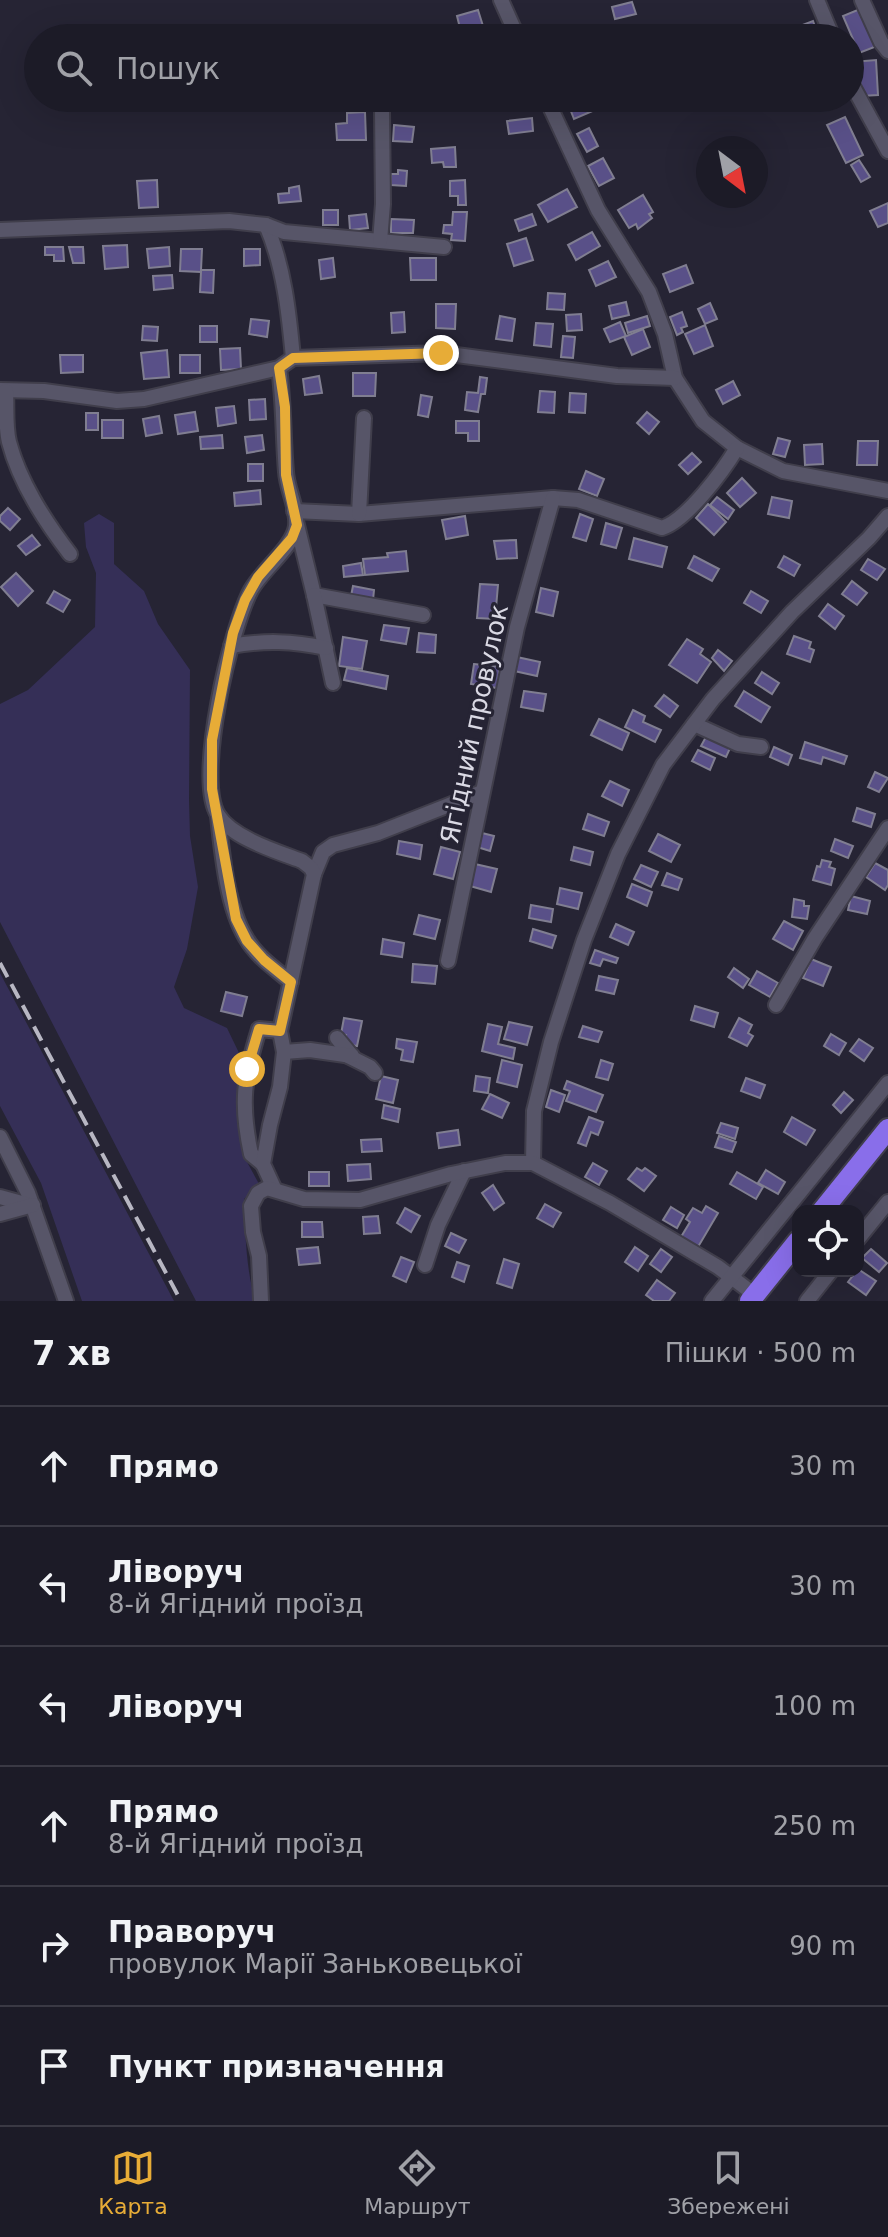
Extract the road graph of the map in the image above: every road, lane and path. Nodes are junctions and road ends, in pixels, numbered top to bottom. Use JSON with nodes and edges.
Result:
{"nodes":[{"id":1,"x":501,"y":0,"type":"edge"},
{"id":2,"x":817,"y":0,"type":"edge"},
{"id":3,"x":862,"y":0,"type":"edge"},
{"id":4,"x":512,"y":24,"type":"edge"},
{"id":5,"x":827,"y":24,"type":"edge"},
{"id":6,"x":888,"y":51,"type":"edge"},
{"id":7,"x":864,"y":107,"type":"edge"},
{"id":8,"x":382,"y":112,"type":"edge"},
{"id":9,"x":552,"y":112,"type":"edge"},
{"id":10,"x":888,"y":151,"type":"edge"},
{"id":11,"x":266,"y":225,"type":"junction"},
{"id":12,"x":0,"y":230,"type":"edge"},
{"id":13,"x":380,"y":241,"type":"junction"},
{"id":14,"x":444,"y":247,"type":"dead end"},
{"id":15,"x":293,"y":358,"type":"junction"},
{"id":16,"x":279,"y":368,"type":"junction"},
{"id":17,"x":675,"y":378,"type":"junction"},
{"id":18,"x":3,"y":390,"type":"edge"},
{"id":19,"x":364,"y":418,"type":"dead end"},
{"id":20,"x":737,"y":448,"type":"junction"},
{"id":21,"x":888,"y":491,"type":"edge"},
{"id":22,"x":553,"y":498,"type":"junction"},
{"id":23,"x":359,"y":514,"type":"junction"},
{"id":24,"x":888,"y":516,"type":"edge"},
{"id":25,"x":295,"y":518,"type":"junction"},
{"id":26,"x":70,"y":554,"type":"dead end"},
{"id":27,"x":314,"y":595,"type":"junction"},
{"id":28,"x":423,"y":615,"type":"dead end"},
{"id":29,"x":231,"y":646,"type":"junction"},
{"id":30,"x":326,"y":648,"type":"junction"},
{"id":31,"x":333,"y":683,"type":"dead end"},
{"id":32,"x":694,"y":724,"type":"junction"},
{"id":33,"x":761,"y":747,"type":"dead end"},
{"id":34,"x":482,"y":792,"type":"junction"},
{"id":35,"x":218,"y":816,"type":"junction"},
{"id":36,"x":888,"y":828,"type":"edge"},
{"id":37,"x":314,"y":874,"type":"junction"},
{"id":38,"x":448,"y":961,"type":"dead end"},
{"id":39,"x":291,"y":982,"type":"junction"},
{"id":40,"x":776,"y":1005,"type":"dead end"},
{"id":41,"x":280,"y":1031,"type":"junction"},
{"id":42,"x":337,"y":1038,"type":"dead end"},
{"id":43,"x":284,"y":1052,"type":"junction"},
{"id":44,"x":352,"y":1056,"type":"junction"},
{"id":45,"x":375,"y":1073,"type":"dead end"},
{"id":46,"x":888,"y":1083,"type":"edge"},
{"id":47,"x":888,"y":1129,"type":"edge"},
{"id":48,"x":0,"y":1137,"type":"edge"},
{"id":49,"x":533,"y":1163,"type":"junction"},
{"id":50,"x":263,"y":1164,"type":"junction"},
{"id":51,"x":464,"y":1171,"type":"junction"},
{"id":52,"x":274,"y":1188,"type":"junction"},
{"id":53,"x":0,"y":1197,"type":"edge"},
{"id":54,"x":888,"y":1202,"type":"edge"},
{"id":55,"x":33,"y":1205,"type":"junction"},
{"id":56,"x":827,"y":1205,"type":"edge"},
{"id":57,"x":0,"y":1214,"type":"edge"},
{"id":58,"x":864,"y":1232,"type":"edge"},
{"id":59,"x":792,"y":1249,"type":"edge"},
{"id":60,"x":425,"y":1265,"type":"dead end"},
{"id":61,"x":731,"y":1277,"type":"junction"},
{"id":62,"x":826,"y":1277,"type":"edge"},
{"id":63,"x":753,"y":1298,"type":"edge"},
{"id":64,"x":66,"y":1301,"type":"edge"},
{"id":65,"x":261,"y":1301,"type":"edge"},
{"id":66,"x":712,"y":1301,"type":"edge"},
{"id":67,"x":807,"y":1301,"type":"edge"}],
"edges":[{"from":1,"to":4,"type":"street"},
{"from":2,"to":5,"type":"street"},
{"from":3,"to":6,"type":"street"},
{"from":7,"to":10,"type":"street"},
{"from":8,"to":13,"type":"street"},
{"from":9,"to":17,"type":"street"},
{"from":11,"to":12,"type":"street"},
{"from":11,"to":13,"type":"street"},
{"from":11,"to":15,"type":"street"},
{"from":13,"to":14,"type":"street"},
{"from":15,"to":16,"type":"street"},
{"from":15,"to":17,"type":"street"},
{"from":16,"to":18,"type":"street"},
{"from":16,"to":25,"type":"street"},
{"from":17,"to":20,"type":"street"},
{"from":18,"to":26,"type":"street"},
{"from":19,"to":23,"type":"street"},
{"from":20,"to":21,"type":"street"},
{"from":20,"to":22,"type":"street"},
{"from":22,"to":23,"type":"street"},
{"from":22,"to":34,"type":"street","name":"Ягідний провулок"},
{"from":23,"to":25,"type":"street"},
{"from":24,"to":32,"type":"street"},
{"from":25,"to":27,"type":"street"},
{"from":25,"to":29,"type":"street"},
{"from":27,"to":28,"type":"street"},
{"from":27,"to":30,"type":"street"},
{"from":29,"to":30,"type":"street"},
{"from":29,"to":35,"type":"street"},
{"from":30,"to":31,"type":"street"},
{"from":32,"to":33,"type":"street"},
{"from":32,"to":49,"type":"street"},
{"from":34,"to":37,"type":"street"},
{"from":34,"to":38,"type":"street","name":"Ягідний провулок"},
{"from":35,"to":37,"type":"street"},
{"from":35,"to":39,"type":"street"},
{"from":36,"to":40,"type":"street"},
{"from":37,"to":39,"type":"street"},
{"from":39,"to":41,"type":"street"},
{"from":41,"to":43,"type":"street"},
{"from":41,"to":50,"type":"street"},
{"from":42,"to":44,"type":"street"},
{"from":43,"to":44,"type":"street"},
{"from":43,"to":50,"type":"street"},
{"from":44,"to":45,"type":"street"},
{"from":46,"to":61,"type":"street"},
{"from":47,"to":56,"type":"highway"},
{"from":48,"to":55,"type":"street"},
{"from":49,"to":51,"type":"street"},
{"from":49,"to":61,"type":"street"},
{"from":50,"to":52,"type":"street"},
{"from":51,"to":52,"type":"street"},
{"from":51,"to":60,"type":"street"},
{"from":52,"to":65,"type":"street"},
{"from":53,"to":55,"type":"street"},
{"from":54,"to":58,"type":"street"},
{"from":55,"to":57,"type":"street"},
{"from":55,"to":64,"type":"street"},
{"from":59,"to":63,"type":"highway"},
{"from":61,"to":63,"type":"street"},
{"from":61,"to":66,"type":"street"},
{"from":62,"to":67,"type":"street"}]}
